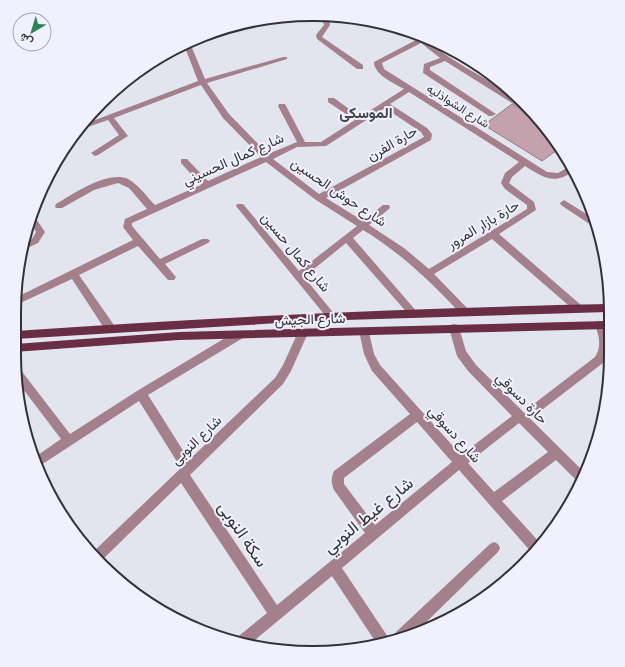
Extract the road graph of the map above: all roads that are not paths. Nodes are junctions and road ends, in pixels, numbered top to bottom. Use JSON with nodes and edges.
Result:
{"nodes":[{"id":1,"x":327,"y":22,"type":"edge"},
{"id":2,"x":423,"y":43,"type":"edge"},
{"id":3,"x":429,"y":45,"type":"edge"},
{"id":4,"x":189,"y":49,"type":"edge"},
{"id":5,"x":286,"y":58,"type":"dead end"},
{"id":6,"x":444,"y":58,"type":"junction"},
{"id":7,"x":360,"y":67,"type":"dead end"},
{"id":8,"x":203,"y":82,"type":"junction"},
{"id":9,"x":409,"y":89,"type":"junction"},
{"id":10,"x":331,"y":100,"type":"dead end"},
{"id":11,"x":512,"y":100,"type":"edge"},
{"id":12,"x":385,"y":104,"type":"junction"},
{"id":13,"x":282,"y":106,"type":"dead end"},
{"id":14,"x":492,"y":114,"type":"dead end"},
{"id":15,"x":109,"y":117,"type":"junction"},
{"id":16,"x":360,"y":120,"type":"junction"},
{"id":17,"x":90,"y":124,"type":"edge"},
{"id":18,"x":302,"y":144,"type":"junction"},
{"id":19,"x":95,"y":153,"type":"dead end"},
{"id":20,"x":267,"y":157,"type":"junction"},
{"id":21,"x":184,"y":162,"type":"dead end"},
{"id":22,"x":525,"y":162,"type":"junction"},
{"id":23,"x":567,"y":172,"type":"edge"},
{"id":24,"x":206,"y":185,"type":"junction"},
{"id":25,"x":319,"y":198,"type":"junction"},
{"id":26,"x":564,"y":203,"type":"dead end"},
{"id":27,"x":59,"y":206,"type":"dead end"},
{"id":28,"x":240,"y":206,"type":"dead end"},
{"id":29,"x":386,"y":207,"type":"dead end"},
{"id":30,"x":153,"y":209,"type":"junction"},
{"id":31,"x":589,"y":220,"type":"edge"},
{"id":32,"x":35,"y":222,"type":"edge"},
{"id":33,"x":362,"y":226,"type":"junction"},
{"id":34,"x":493,"y":234,"type":"junction"},
{"id":35,"x":347,"y":238,"type":"junction"},
{"id":36,"x":140,"y":241,"type":"junction"},
{"id":37,"x":205,"y":241,"type":"dead end"},
{"id":38,"x":30,"y":244,"type":"edge"},
{"id":39,"x":160,"y":264,"type":"junction"},
{"id":40,"x":73,"y":273,"type":"junction"},
{"id":41,"x":428,"y":273,"type":"junction"},
{"id":42,"x":171,"y":277,"type":"dead end"},
{"id":43,"x":298,"y":277,"type":"junction"},
{"id":44,"x":22,"y":299,"type":"edge"},
{"id":45,"x":578,"y":308,"type":"junction"},
{"id":46,"x":604,"y":308,"type":"edge"},
{"id":47,"x":464,"y":311,"type":"junction"},
{"id":48,"x":413,"y":313,"type":"junction"},
{"id":49,"x":331,"y":316,"type":"junction"},
{"id":50,"x":604,"y":325,"type":"edge"},
{"id":51,"x":110,"y":328,"type":"junction"},
{"id":52,"x":454,"y":328,"type":"junction"},
{"id":53,"x":364,"y":331,"type":"junction"},
{"id":54,"x":302,"y":333,"type":"junction"},
{"id":55,"x":21,"y":335,"type":"edge"},
{"id":56,"x":239,"y":335,"type":"junction"},
{"id":57,"x":21,"y":347,"type":"edge"},
{"id":58,"x":604,"y":347,"type":"edge"},
{"id":59,"x":22,"y":380,"type":"edge"},
{"id":60,"x":141,"y":394,"type":"junction"},
{"id":61,"x":539,"y":406,"type":"dead end"},
{"id":62,"x":418,"y":415,"type":"junction"},
{"id":63,"x":520,"y":416,"type":"junction"},
{"id":64,"x":69,"y":441,"type":"junction"},
{"id":65,"x":556,"y":453,"type":"junction"},
{"id":66,"x":40,"y":459,"type":"edge"},
{"id":67,"x":460,"y":462,"type":"junction"},
{"id":68,"x":185,"y":471,"type":"junction"},
{"id":69,"x":578,"y":474,"type":"edge"},
{"id":70,"x":493,"y":500,"type":"junction"},
{"id":71,"x":373,"y":533,"type":"junction"},
{"id":72,"x":533,"y":546,"type":"edge"},
{"id":73,"x":494,"y":548,"type":"dead end"},
{"id":74,"x":100,"y":554,"type":"edge"},
{"id":75,"x":333,"y":566,"type":"junction"},
{"id":76,"x":275,"y":613,"type":"junction"},
{"id":77,"x":410,"y":630,"type":"edge"},
{"id":78,"x":381,"y":637,"type":"edge"},
{"id":79,"x":247,"y":638,"type":"edge"}],
"edges":[{"from":1,"to":7,"type":"street"},
{"from":2,"to":9,"type":"street","name":"شارع الشواذليه"},
{"from":3,"to":6,"type":"street"},
{"from":4,"to":8,"type":"street","name":"شارع حوش الحسين"},
{"from":5,"to":8,"type":"street"},
{"from":6,"to":11,"type":"street"},
{"from":6,"to":14,"type":"street"},
{"from":8,"to":15,"type":"street"},
{"from":8,"to":20,"type":"street","name":"شارع حوش الحسين"},
{"from":9,"to":12,"type":"street","name":"شارع كمال الحسيني"},
{"from":9,"to":22,"type":"street","name":"شارع الشواذليه"},
{"from":10,"to":16,"type":"street"},
{"from":12,"to":16,"type":"street","name":"شارع كمال الحسيني"},
{"from":12,"to":25,"type":"street","name":"حارة الفرن"},
{"from":13,"to":18,"type":"street"},
{"from":15,"to":17,"type":"street"},
{"from":15,"to":19,"type":"street"},
{"from":16,"to":18,"type":"street","name":"شارع كمال الحسيني"},
{"from":18,"to":20,"type":"street","name":"شارع كمال الحسيني"},
{"from":20,"to":24,"type":"street","name":"شارع كمال الحسيني"},
{"from":20,"to":25,"type":"street","name":"شارع حوش الحسين"},
{"from":21,"to":24,"type":"street"},
{"from":22,"to":23,"type":"street","name":"شارع الشواذليه"},
{"from":22,"to":34,"type":"street","name":"حارة بازار المرور"},
{"from":24,"to":30,"type":"street","name":"شارع كمال الحسيني"},
{"from":25,"to":33,"type":"street","name":"شارع حوش الحسين"},
{"from":26,"to":31,"type":"street"},
{"from":27,"to":30,"type":"street"},
{"from":28,"to":43,"type":"street","name":"شارع كمال حسين"},
{"from":29,"to":33,"type":"street"},
{"from":30,"to":36,"type":"street","name":"شارع كمال الحسيني"},
{"from":32,"to":38,"type":"street"},
{"from":33,"to":35,"type":"street"},
{"from":33,"to":41,"type":"street","name":"شارع حوش الحسين"},
{"from":34,"to":41,"type":"street","name":"حارة بازار المرور"},
{"from":34,"to":45,"type":"street"},
{"from":35,"to":43,"type":"street"},
{"from":35,"to":48,"type":"street"},
{"from":36,"to":39,"type":"street"},
{"from":36,"to":40,"type":"street"},
{"from":37,"to":39,"type":"street"},
{"from":39,"to":42,"type":"street"},
{"from":40,"to":44,"type":"street"},
{"from":40,"to":51,"type":"street"},
{"from":41,"to":47,"type":"street","name":"شارع حوش الحسين"},
{"from":43,"to":49,"type":"street","name":"شارع كمال حسين"},
{"from":45,"to":46,"type":"main road","name":"شارع الجيش"},
{"from":45,"to":47,"type":"main road","name":"شارع الجيش"},
{"from":47,"to":48,"type":"main road","name":"شارع الجيش"},
{"from":48,"to":49,"type":"main road","name":"شارع الجيش"},
{"from":49,"to":51,"type":"main road","name":"شارع الجيش"},
{"from":50,"to":52,"type":"main road","name":"شارع الجيش"},
{"from":51,"to":55,"type":"main road","name":"شارع الجيش"},
{"from":52,"to":53,"type":"main road","name":"شارع الجيش"},
{"from":52,"to":63,"type":"street","name":"حارة دسوقي"},
{"from":53,"to":54,"type":"main road","name":"شارع الجيش"},
{"from":53,"to":62,"type":"street","name":"شارع دسوقي"},
{"from":54,"to":56,"type":"main road","name":"شارع الجيش"},
{"from":54,"to":68,"type":"street","name":"شارع النوبى"},
{"from":56,"to":57,"type":"main road","name":"شارع الجيش"},
{"from":56,"to":60,"type":"street"},
{"from":58,"to":61,"type":"street"},
{"from":59,"to":64,"type":"street"},
{"from":60,"to":64,"type":"street"},
{"from":60,"to":68,"type":"street","name":"سكة النوبى"},
{"from":62,"to":67,"type":"street","name":"شارع دسوقي"},
{"from":62,"to":71,"type":"street"},
{"from":63,"to":65,"type":"street","name":"حارة دسوقي"},
{"from":63,"to":67,"type":"street","name":"شارع غيط النوبي"},
{"from":64,"to":66,"type":"street"},
{"from":65,"to":69,"type":"street","name":"حارة دسوقي"},
{"from":65,"to":70,"type":"street"},
{"from":67,"to":70,"type":"street","name":"شارع دسوقي"},
{"from":67,"to":71,"type":"street","name":"شارع غيط النوبي"},
{"from":68,"to":74,"type":"street","name":"شارع النوبى"},
{"from":68,"to":76,"type":"street","name":"سكة النوبى"},
{"from":70,"to":72,"type":"street","name":"شارع دسوقي"},
{"from":71,"to":75,"type":"street","name":"شارع غيط النوبي"},
{"from":73,"to":77,"type":"street"},
{"from":75,"to":76,"type":"street","name":"شارع غيط النوبي"},
{"from":75,"to":78,"type":"street"},
{"from":76,"to":79,"type":"street","name":"شارع غيط النوبي"}]}
